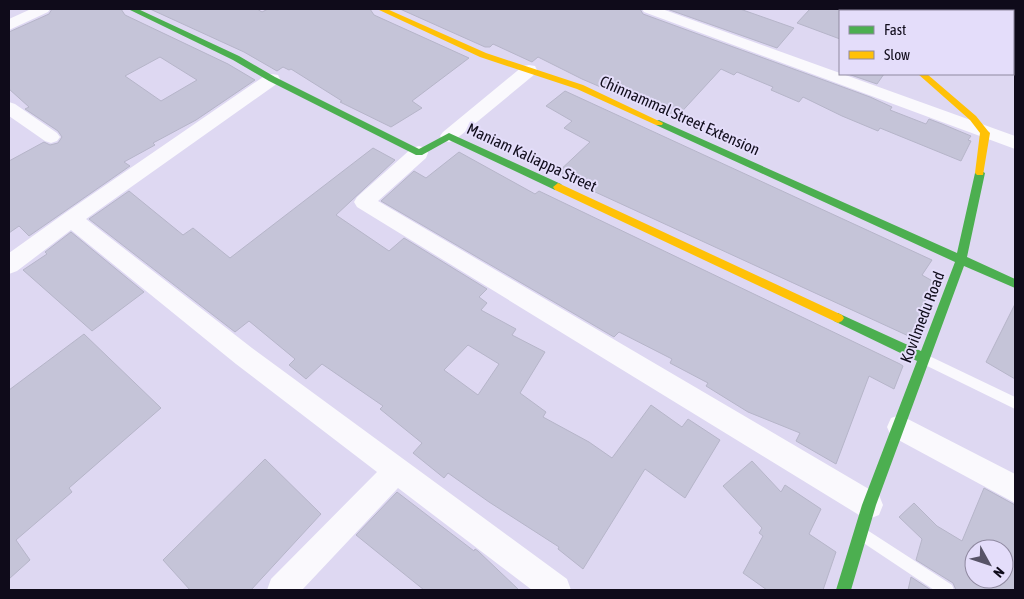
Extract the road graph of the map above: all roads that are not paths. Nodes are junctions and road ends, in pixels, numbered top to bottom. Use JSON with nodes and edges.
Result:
{"nodes":[{"id":1,"x":44,"y":9,"type":"edge"},
{"id":2,"x":132,"y":9,"type":"edge"},
{"id":3,"x":381,"y":9,"type":"edge"},
{"id":4,"x":649,"y":9,"type":"edge"},
{"id":5,"x":9,"y":25,"type":"edge"},
{"id":6,"x":529,"y":70,"type":"junction"},
{"id":7,"x":923,"y":75,"type":"edge"},
{"id":8,"x":272,"y":79,"type":"junction"},
{"id":9,"x":9,"y":108,"type":"edge"},
{"id":10,"x":985,"y":133,"type":"junction"},
{"id":11,"x":449,"y":136,"type":"junction"},
{"id":12,"x":51,"y":137,"type":"dead end"},
{"id":13,"x":1015,"y":143,"type":"edge"},
{"id":14,"x":419,"y":153,"type":"junction"},
{"id":15,"x":72,"y":218,"type":"junction"},
{"id":16,"x":961,"y":260,"type":"junction"},
{"id":17,"x":9,"y":265,"type":"edge"},
{"id":18,"x":1015,"y":284,"type":"edge"},
{"id":19,"x":923,"y":358,"type":"junction"},
{"id":20,"x":1015,"y":403,"type":"edge"},
{"id":21,"x":900,"y":427,"type":"junction"},
{"id":22,"x":397,"y":470,"type":"junction"},
{"id":23,"x":1015,"y":489,"type":"edge"},
{"id":24,"x":869,"y":505,"type":"junction"},
{"id":25,"x":861,"y":532,"type":"junction"},
{"id":26,"x":282,"y":590,"type":"edge"},
{"id":27,"x":556,"y":590,"type":"edge"},
{"id":28,"x":844,"y":590,"type":"edge"},
{"id":29,"x":947,"y":590,"type":"edge"}],
"edges":[{"from":1,"to":5,"type":"street"},
{"from":2,"to":8,"type":"street"},
{"from":3,"to":6,"type":"street","name":"Chinnammal Street Extension"},
{"from":4,"to":10,"type":"street"},
{"from":6,"to":11,"type":"street"},
{"from":6,"to":16,"type":"street","name":"Chinnammal Street Extension"},
{"from":7,"to":10,"type":"street"},
{"from":8,"to":14,"type":"street"},
{"from":8,"to":15,"type":"street"},
{"from":9,"to":12,"type":"street"},
{"from":10,"to":13,"type":"street"},
{"from":10,"to":16,"type":"street","name":"Kovilmedu Road"},
{"from":11,"to":14,"type":"street","name":"Maniam Kaliappa Street"},
{"from":11,"to":19,"type":"street","name":"Maniam Kaliappa Street"},
{"from":14,"to":24,"type":"street"},
{"from":15,"to":17,"type":"street"},
{"from":15,"to":22,"type":"street"},
{"from":16,"to":18,"type":"street","name":"Chinnammal Street Extension"},
{"from":16,"to":19,"type":"street","name":"Kovilmedu Road"},
{"from":19,"to":20,"type":"lane"},
{"from":19,"to":21,"type":"street","name":"Kovilmedu Road"},
{"from":21,"to":23,"type":"street"},
{"from":21,"to":24,"type":"street","name":"Kovilmedu Road"},
{"from":22,"to":26,"type":"street"},
{"from":22,"to":27,"type":"street"},
{"from":24,"to":25,"type":"street","name":"Kovilmedu Road"},
{"from":25,"to":28,"type":"street","name":"Kovilmedu Road"},
{"from":25,"to":29,"type":"lane"}]}
